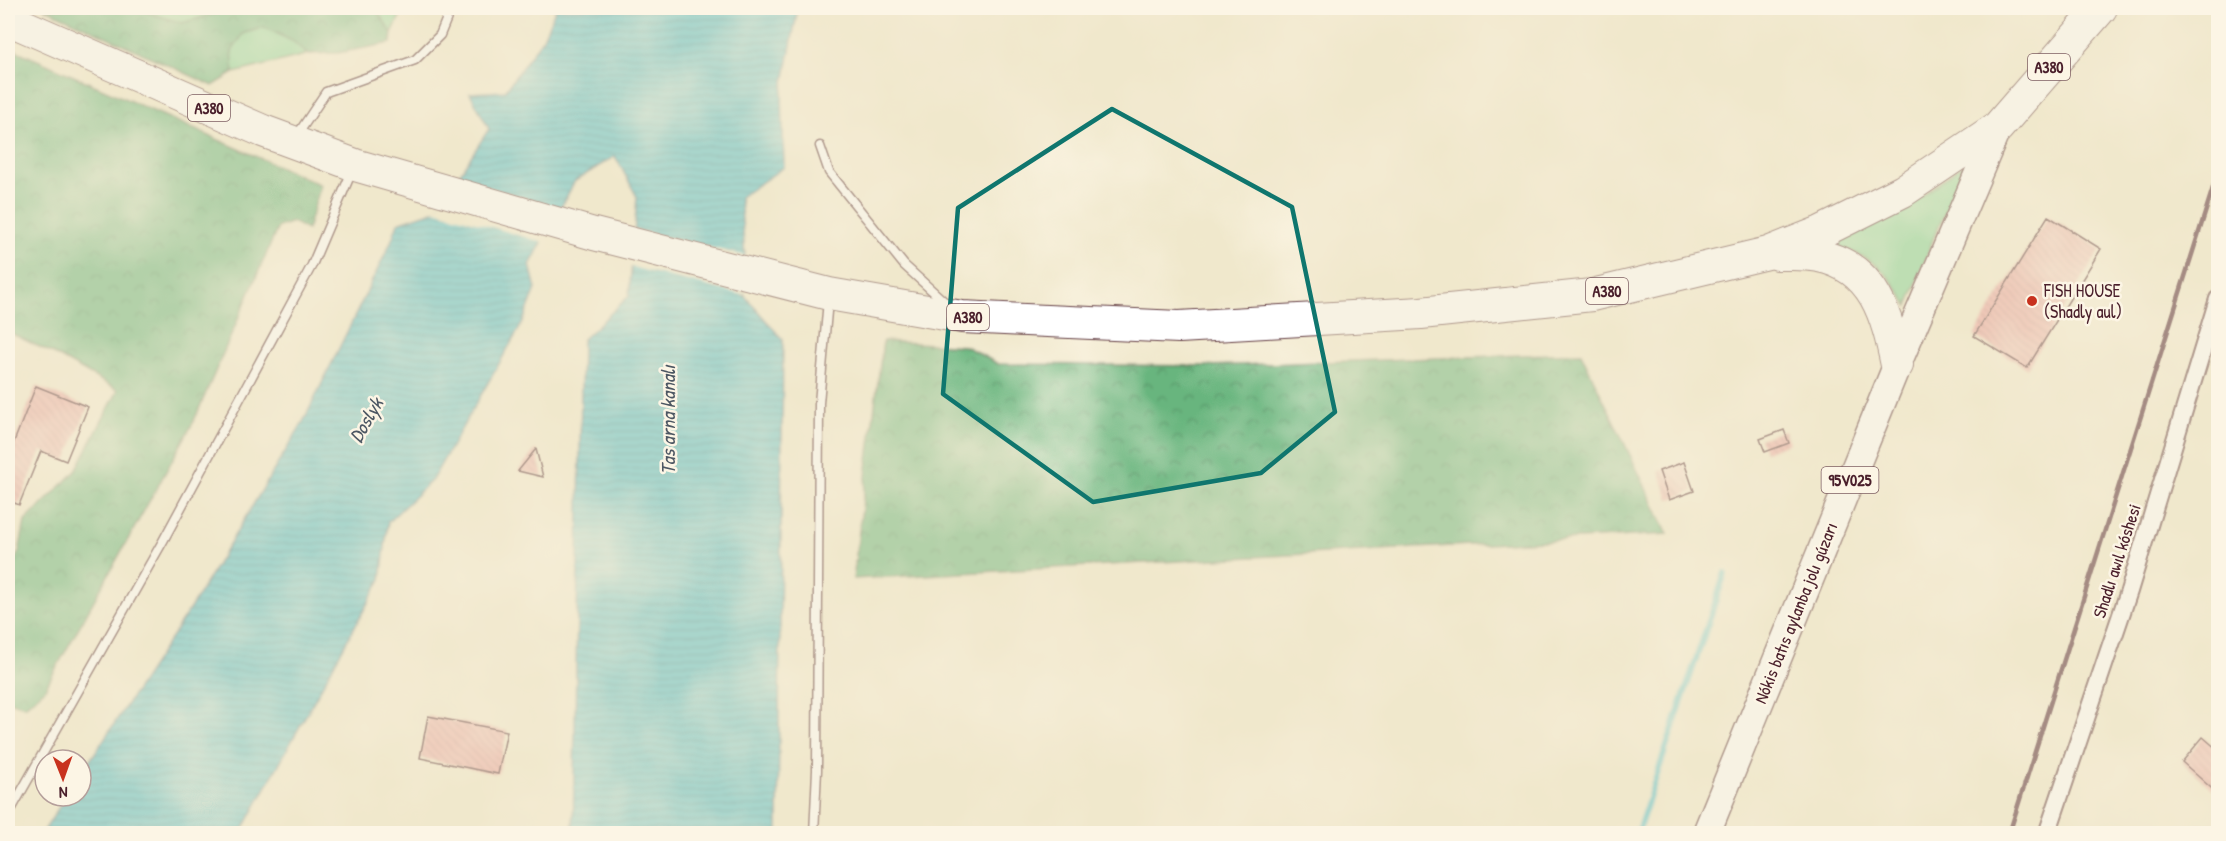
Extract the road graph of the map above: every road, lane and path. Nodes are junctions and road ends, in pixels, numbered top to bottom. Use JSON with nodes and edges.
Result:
{"nodes":[{"id":1,"x":452,"y":8,"type":"edge"},
{"id":2,"x":2101,"y":8,"type":"edge"},
{"id":3,"x":8,"y":19,"type":"edge"},
{"id":4,"x":1998,"y":128,"type":"junction"},
{"id":5,"x":292,"y":142,"type":"junction"},
{"id":6,"x":820,"y":146,"type":"dead end"},
{"id":7,"x":355,"y":165,"type":"junction"},
{"id":8,"x":1768,"y":253,"type":"junction"},
{"id":9,"x":829,"y":294,"type":"junction"},
{"id":10,"x":2218,"y":299,"type":"edge"},
{"id":11,"x":962,"y":317,"type":"junction"},
{"id":12,"x":1897,"y":365,"type":"junction"},
{"id":13,"x":8,"y":815,"type":"edge"},
{"id":14,"x":814,"y":834,"type":"edge"},
{"id":15,"x":1707,"y":834,"type":"edge"},
{"id":16,"x":2047,"y":834,"type":"edge"}],
"edges":[{"from":1,"to":5,"type":"lane"},
{"from":2,"to":4,"type":"highway","number":"A380"},
{"from":3,"to":5,"type":"highway","number":"A380"},
{"from":4,"to":8,"type":"highway","number":"A380"},
{"from":4,"to":12,"type":"main road","name":"Nókis batıs aylanba jolı gúzarı","number":"95V025"},
{"from":5,"to":7,"type":"highway","number":"A380"},
{"from":6,"to":11,"type":"lane"},
{"from":7,"to":9,"type":"highway","number":"A380"},
{"from":7,"to":13,"type":"lane"},
{"from":8,"to":11,"type":"highway","number":"A380"},
{"from":8,"to":12,"type":"highway"},
{"from":9,"to":11,"type":"highway","number":"A380"},
{"from":9,"to":14,"type":"lane"},
{"from":10,"to":16,"type":"street","name":"Shadlı awıl kóshesi"},
{"from":12,"to":15,"type":"main road","name":"Nókis batıs aylanba jolı gúzarı","number":"95V025"}]}
